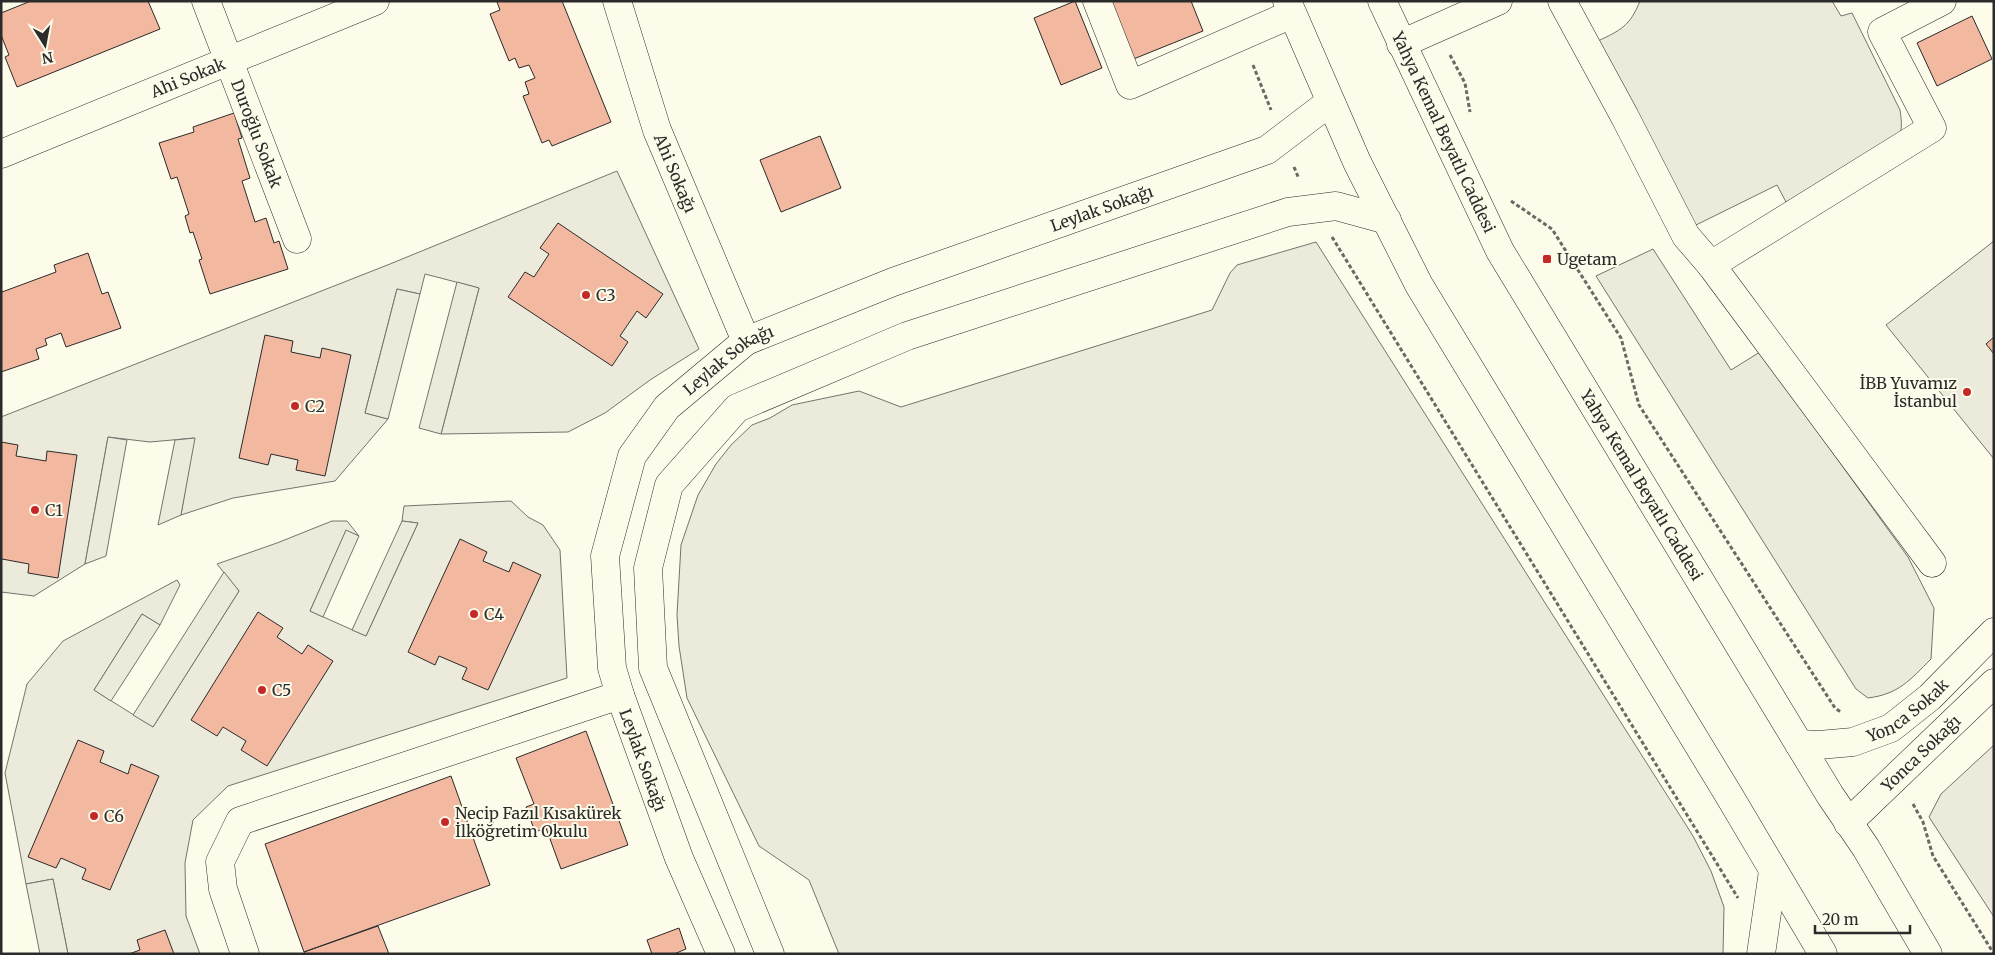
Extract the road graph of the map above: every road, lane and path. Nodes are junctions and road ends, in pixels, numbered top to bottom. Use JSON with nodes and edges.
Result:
{"nodes":[{"id":1,"x":206,"y":1,"type":"edge"},
{"id":2,"x":375,"y":1,"type":"edge"},
{"id":3,"x":617,"y":1,"type":"edge"},
{"id":4,"x":1098,"y":1,"type":"edge"},
{"id":5,"x":1382,"y":1,"type":"edge"},
{"id":6,"x":1498,"y":1,"type":"edge"},
{"id":7,"x":1562,"y":1,"type":"edge"},
{"id":8,"x":1942,"y":1,"type":"edge"},
{"id":9,"x":1289,"y":8,"type":"edge"},
{"id":10,"x":1437,"y":28,"type":"junction"},
{"id":11,"x":1242,"y":36,"type":"junction"},
{"id":12,"x":1401,"y":44,"type":"junction"},
{"id":13,"x":229,"y":62,"type":"junction"},
{"id":14,"x":1330,"y":102,"type":"junction"},
{"id":15,"x":1471,"y":118,"type":"dead end"},
{"id":16,"x":1282,"y":139,"type":"junction"},
{"id":17,"x":1,"y":154,"type":"edge"},
{"id":18,"x":1506,"y":193,"type":"dead end"},
{"id":19,"x":1316,"y":209,"type":"junction"},
{"id":20,"x":1387,"y":220,"type":"junction"},
{"id":21,"x":298,"y":240,"type":"dead end"},
{"id":22,"x":1711,"y":265,"type":"junction"},
{"id":23,"x":746,"y":341,"type":"junction"},
{"id":24,"x":1932,"y":563,"type":"dead end"},
{"id":25,"x":1994,"y":632,"type":"edge"},
{"id":26,"x":1994,"y":683,"type":"edge"},
{"id":27,"x":620,"y":695,"type":"junction"},
{"id":28,"x":1872,"y":736,"type":"junction"},
{"id":29,"x":1799,"y":744,"type":"junction"},
{"id":30,"x":1897,"y":778,"type":"junction"},
{"id":31,"x":1848,"y":823,"type":"junction"},
{"id":32,"x":1774,"y":872,"type":"junction"},
{"id":33,"x":1741,"y":904,"type":"dead end"},
{"id":34,"x":245,"y":954,"type":"edge"},
{"id":35,"x":721,"y":954,"type":"edge"},
{"id":36,"x":770,"y":954,"type":"edge"},
{"id":37,"x":1761,"y":954,"type":"edge"},
{"id":38,"x":1823,"y":954,"type":"edge"},
{"id":39,"x":1928,"y":954,"type":"edge"},
{"id":40,"x":1994,"y":954,"type":"edge"}],
"edges":[{"from":1,"to":13,"type":"street","name":"Duroğlu Sokak"},
{"from":2,"to":13,"type":"street","name":"Ahi Sokak"},
{"from":3,"to":23,"type":"street","name":"Ahi Sokağı"},
{"from":4,"to":11,"type":"street"},
{"from":5,"to":12,"type":"street","name":"Yahya Kemal Beyatlı Caddesi"},
{"from":6,"to":10,"type":"street"},
{"from":7,"to":22,"type":"street"},
{"from":8,"to":22,"type":"street"},
{"from":9,"to":11,"type":"street"},
{"from":9,"to":14,"type":"street"},
{"from":10,"to":12,"type":"street"},
{"from":10,"to":15,"type":"path"},
{"from":11,"to":16,"type":"path"},
{"from":12,"to":29,"type":"street","name":"Yahya Kemal Beyatlı Caddesi"},
{"from":13,"to":17,"type":"street","name":"Ahi Sokak"},
{"from":13,"to":21,"type":"street","name":"Duroğlu Sokak"},
{"from":14,"to":16,"type":"street","name":"Leylak Sokağı"},
{"from":14,"to":20,"type":"street"},
{"from":16,"to":19,"type":"path"},
{"from":16,"to":23,"type":"street","name":"Leylak Sokağı"},
{"from":18,"to":28,"type":"path"},
{"from":19,"to":20,"type":"street"},
{"from":19,"to":33,"type":"path"},
{"from":19,"to":36,"type":"street"},
{"from":20,"to":32,"type":"street"},
{"from":22,"to":24,"type":"street"},
{"from":23,"to":27,"type":"street","name":"Leylak Sokağı"},
{"from":25,"to":28,"type":"street","name":"Yonca Sokak"},
{"from":26,"to":30,"type":"street","name":"Yonca Sokağı"},
{"from":27,"to":34,"type":"street"},
{"from":27,"to":35,"type":"street","name":"Leylak Sokağı"},
{"from":28,"to":29,"type":"street","name":"Yonca Sokak"},
{"from":29,"to":31,"type":"street","name":"Yahya Kemal Beyatlı Caddesi"},
{"from":30,"to":31,"type":"street","name":"Yonca Sokağı"},
{"from":30,"to":40,"type":"path"},
{"from":31,"to":39,"type":"street","name":"Yahya Kemal Beyatlı Caddesi"},
{"from":32,"to":37,"type":"street"},
{"from":32,"to":38,"type":"street"}]}
